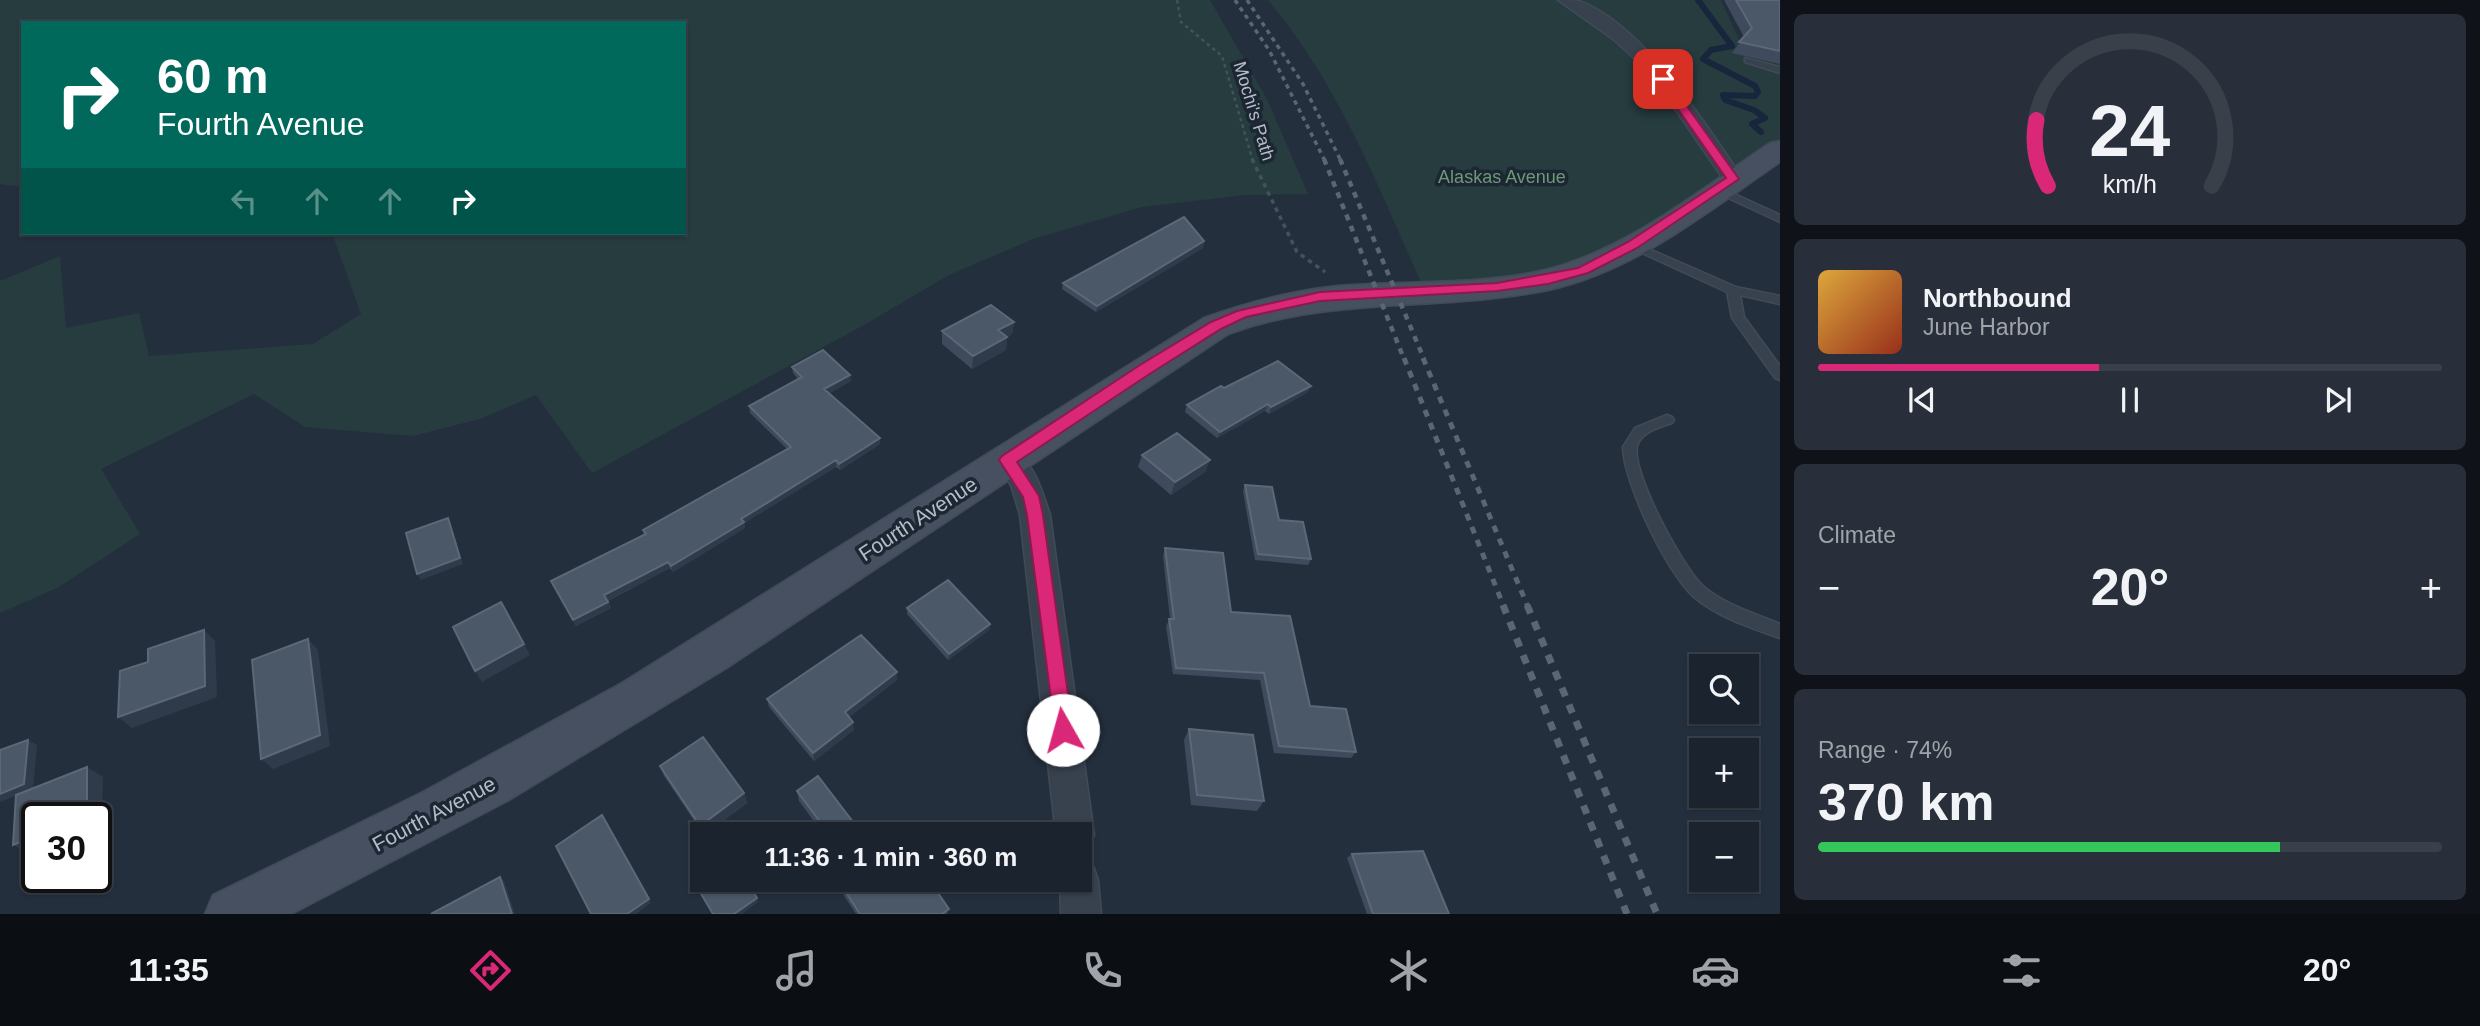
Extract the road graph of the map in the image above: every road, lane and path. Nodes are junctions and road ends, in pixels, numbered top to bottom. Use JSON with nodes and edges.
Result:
{"nodes":[{"id":1,"x":1177,"y":0,"type":"edge"},
{"id":2,"x":1566,"y":0,"type":"edge"},
{"id":3,"x":1748,"y":60,"type":"edge"},
{"id":4,"x":1780,"y":70,"type":"edge"},
{"id":5,"x":1780,"y":149,"type":"edge"},
{"id":6,"x":1725,"y":184,"type":"junction"},
{"id":7,"x":1780,"y":219,"type":"edge"},
{"id":8,"x":1633,"y":245,"type":"junction"},
{"id":9,"x":1733,"y":290,"type":"junction"},
{"id":10,"x":1357,"y":295,"type":"junction"},
{"id":11,"x":1780,"y":300,"type":"edge"},
{"id":12,"x":1780,"y":375,"type":"edge"},
{"id":13,"x":1667,"y":420,"type":"dead end"},
{"id":14,"x":1007,"y":460,"type":"junction"},
{"id":15,"x":1780,"y":631,"type":"edge"},
{"id":16,"x":1073,"y":822,"type":"edge"},
{"id":17,"x":1080,"y":892,"type":"edge"},
{"id":18,"x":232,"y":914,"type":"edge"},
{"id":19,"x":1081,"y":914,"type":"edge"}],
"edges":[{"from":1,"to":10,"type":"path","name":"Mochi's Path"},
{"from":2,"to":6,"type":"street"},
{"from":3,"to":4,"type":"lane"},
{"from":5,"to":6,"type":"street","name":"Fourth Avenue"},
{"from":6,"to":7,"type":"lane"},
{"from":6,"to":8,"type":"street","name":"Fourth Avenue"},
{"from":8,"to":9,"type":"lane"},
{"from":8,"to":10,"type":"street","name":"Fourth Avenue"},
{"from":9,"to":11,"type":"lane"},
{"from":9,"to":12,"type":"lane"},
{"from":10,"to":14,"type":"street","name":"Fourth Avenue"},
{"from":13,"to":15,"type":"lane"},
{"from":14,"to":16,"type":"street"},
{"from":14,"to":18,"type":"street","name":"Fourth Avenue"},
{"from":17,"to":19,"type":"street"}]}
